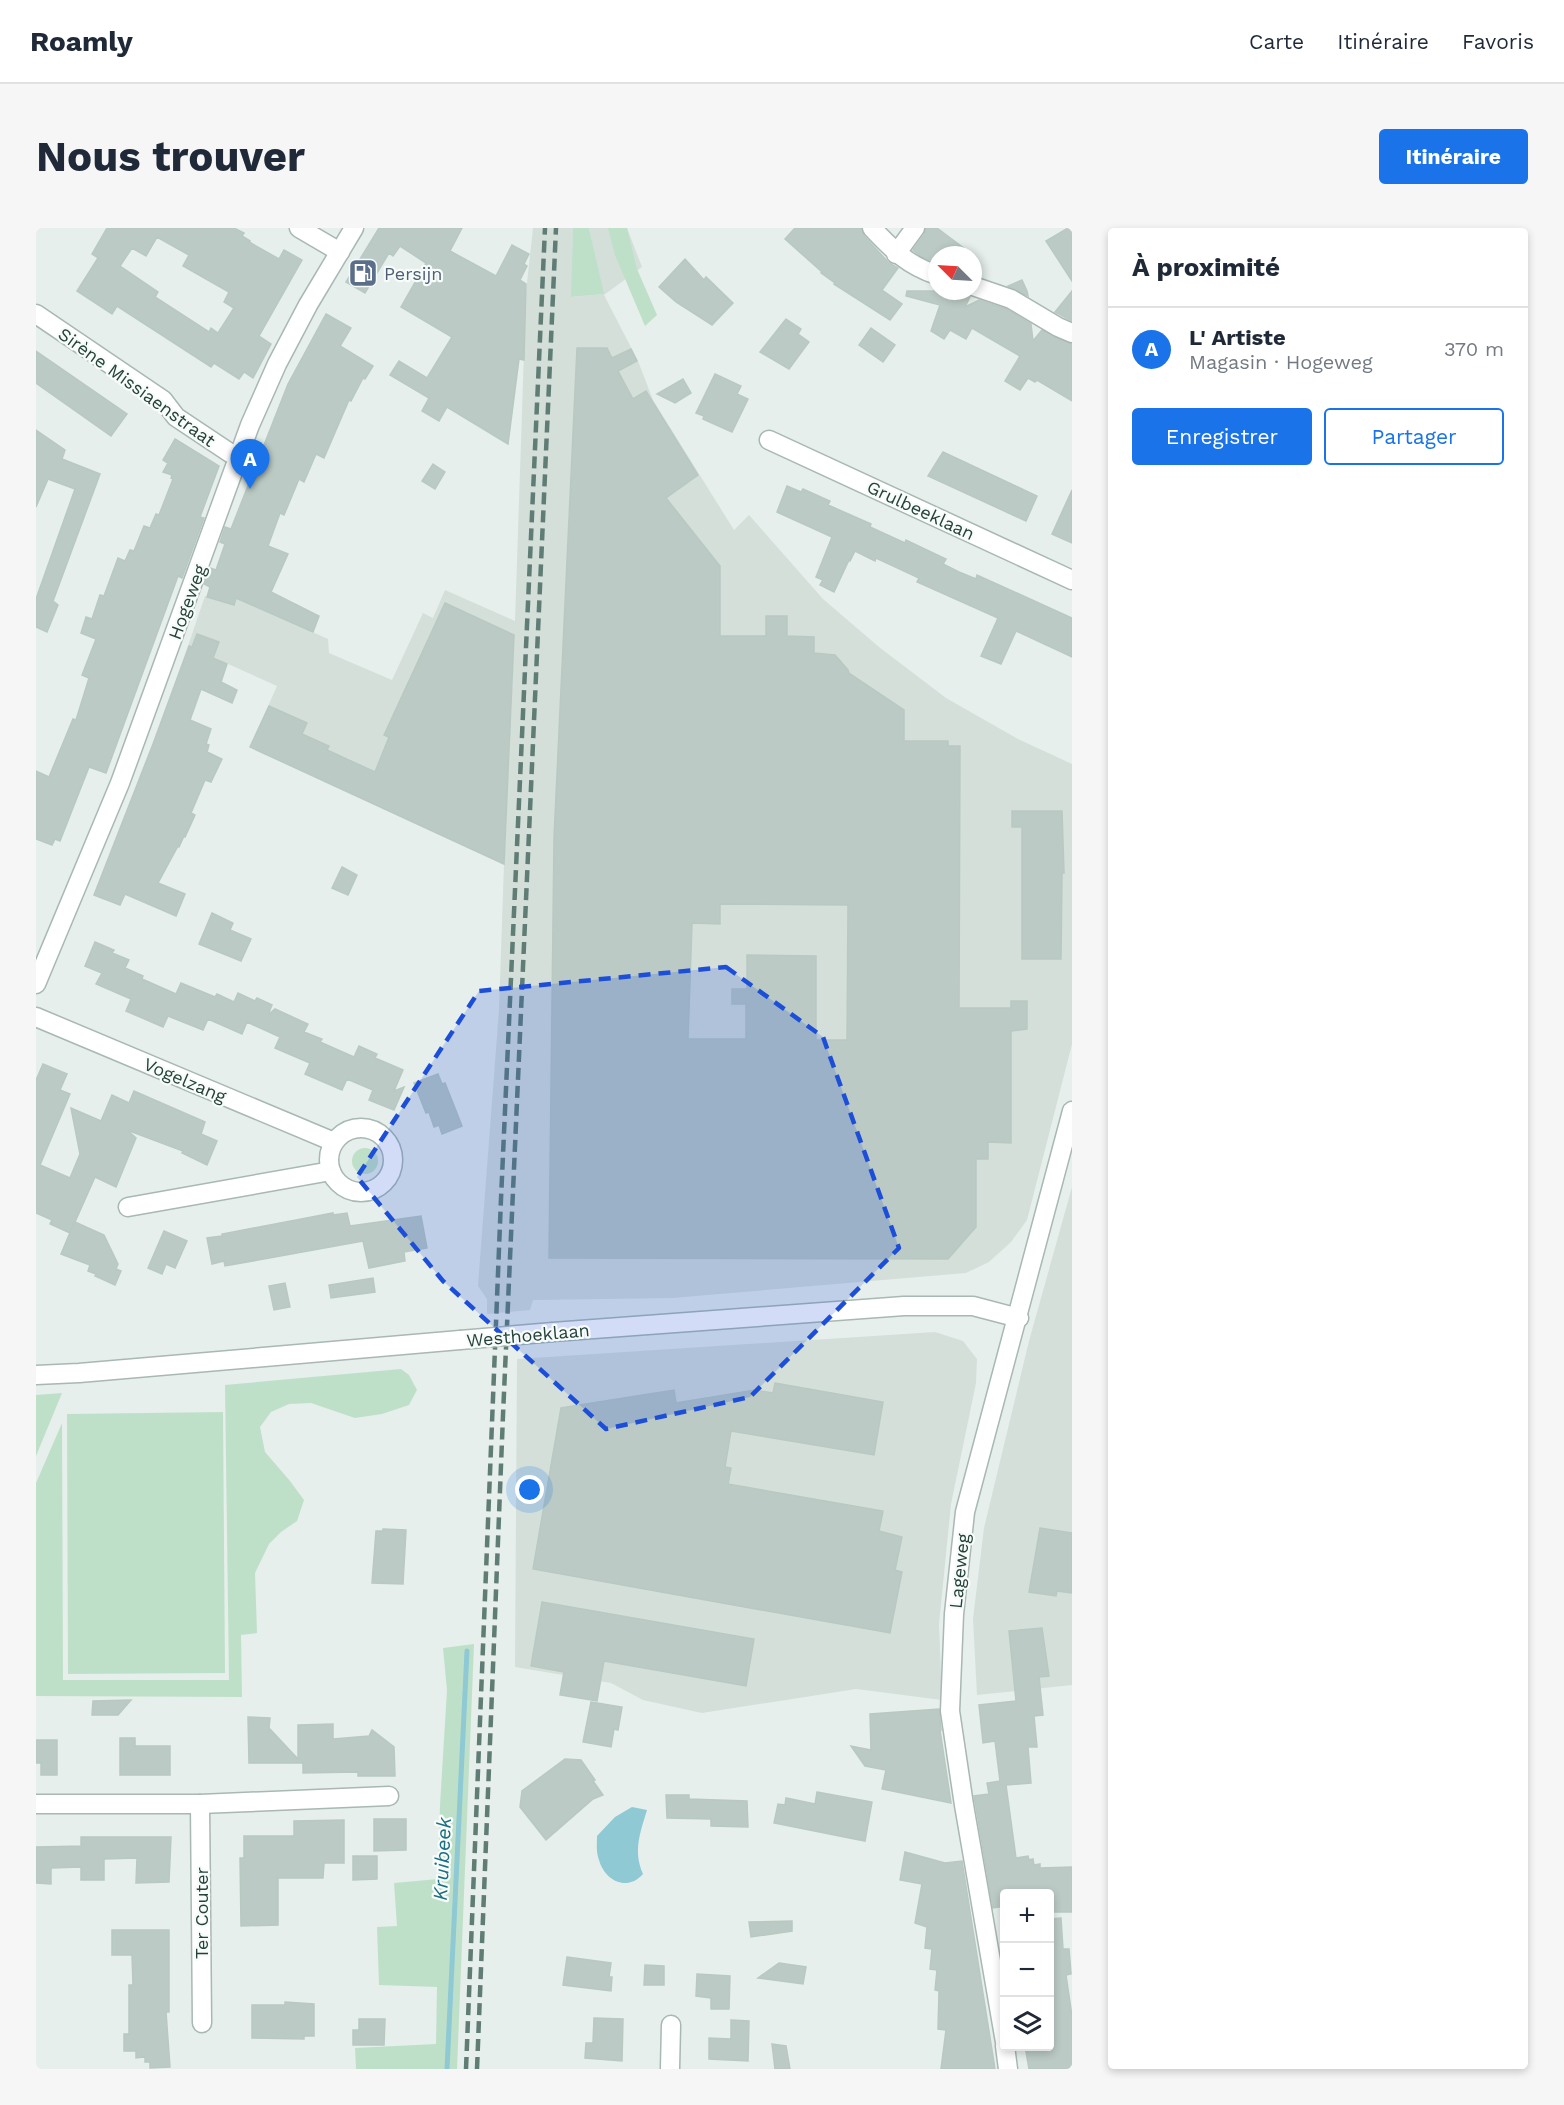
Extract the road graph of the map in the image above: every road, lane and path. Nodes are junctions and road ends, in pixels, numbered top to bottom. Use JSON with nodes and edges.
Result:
{"nodes":[{"id":1,"x":299,"y":228,"type":"edge"},
{"id":2,"x":354,"y":228,"type":"edge"},
{"id":3,"x":872,"y":228,"type":"edge"},
{"id":4,"x":915,"y":228,"type":"edge"},
{"id":5,"x":340,"y":252,"type":"junction"},
{"id":6,"x":896,"y":254,"type":"junction"},
{"id":7,"x":928,"y":272,"type":"edge"},
{"id":8,"x":982,"y":289,"type":"edge"},
{"id":9,"x":36,"y":314,"type":"edge"},
{"id":10,"x":1072,"y":333,"type":"edge"},
{"id":11,"x":769,"y":440,"type":"dead end"},
{"id":12,"x":240,"y":455,"type":"junction"},
{"id":13,"x":1072,"y":580,"type":"edge"},
{"id":14,"x":36,"y":984,"type":"edge"},
{"id":15,"x":36,"y":1017,"type":"edge"},
{"id":16,"x":1072,"y":1111,"type":"edge"},
{"id":17,"x":334,"y":1142,"type":"junction"},
{"id":18,"x":331,"y":1171,"type":"junction"},
{"id":19,"x":128,"y":1207,"type":"dead end"},
{"id":20,"x":1018,"y":1318,"type":"junction"},
{"id":21,"x":36,"y":1375,"type":"edge"},
{"id":22,"x":389,"y":1796,"type":"dead end"},
{"id":23,"x":36,"y":1804,"type":"edge"},
{"id":24,"x":200,"y":1804,"type":"junction"},
{"id":25,"x":1000,"y":2013,"type":"edge"},
{"id":26,"x":202,"y":2023,"type":"dead end"},
{"id":27,"x":671,"y":2025,"type":"dead end"},
{"id":28,"x":1006,"y":2051,"type":"edge"},
{"id":29,"x":670,"y":2069,"type":"edge"},
{"id":30,"x":1008,"y":2069,"type":"edge"}],
"edges":[{"from":1,"to":5,"type":"street"},
{"from":2,"to":5,"type":"street","name":"Hogeweg"},
{"from":3,"to":6,"type":"street"},
{"from":4,"to":6,"type":"street"},
{"from":5,"to":12,"type":"street","name":"Hogeweg"},
{"from":6,"to":7,"type":"street"},
{"from":8,"to":10,"type":"street"},
{"from":9,"to":12,"type":"street","name":"Sirène Missiaenstraat"},
{"from":11,"to":13,"type":"street","name":"Grulbeeklaan"},
{"from":12,"to":14,"type":"street","name":"Hogeweg"},
{"from":15,"to":17,"type":"street","name":"Vogelzang"},
{"from":16,"to":20,"type":"street","name":"Lageweg"},
{"from":17,"to":18,"type":"street"},
{"from":17,"to":18,"type":"street"},
{"from":18,"to":19,"type":"street"},
{"from":20,"to":21,"type":"street","name":"Westhoeklaan","bridge":true},
{"from":20,"to":25,"type":"street","name":"Lageweg"},
{"from":22,"to":24,"type":"street"},
{"from":23,"to":24,"type":"street"},
{"from":24,"to":26,"type":"street","name":"Ter Couter"},
{"from":27,"to":29,"type":"street"},
{"from":28,"to":30,"type":"street"}]}
